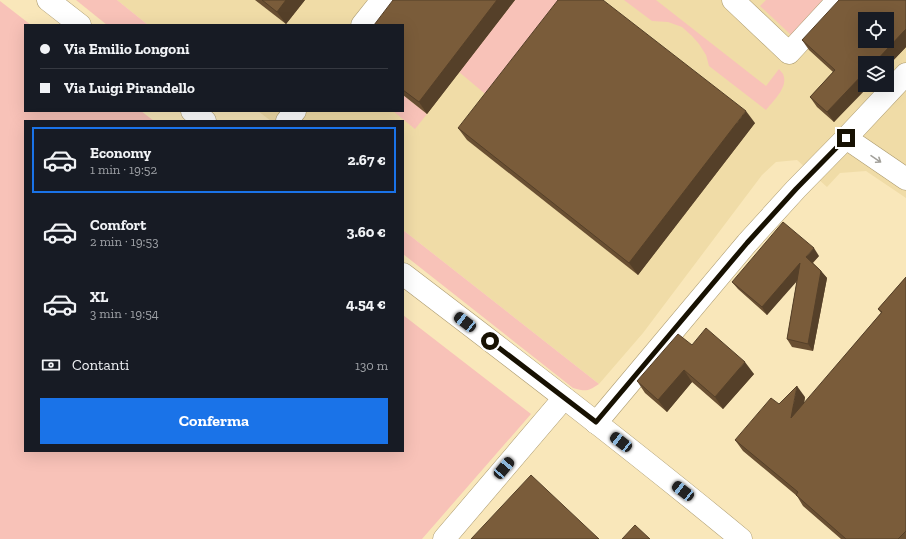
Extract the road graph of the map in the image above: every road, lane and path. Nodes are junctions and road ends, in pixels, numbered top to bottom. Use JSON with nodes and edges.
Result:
{"nodes":[{"id":1,"x":48,"y":0,"type":"edge"},
{"id":2,"x":382,"y":0,"type":"edge"},
{"id":3,"x":838,"y":0,"type":"edge"},
{"id":4,"x":741,"y":3,"type":"edge"},
{"id":5,"x":79,"y":24,"type":"edge"},
{"id":6,"x":363,"y":24,"type":"edge"},
{"id":7,"x":906,"y":74,"type":"edge"},
{"id":8,"x":193,"y":112,"type":"edge"},
{"id":9,"x":294,"y":112,"type":"edge"},
{"id":10,"x":204,"y":120,"type":"edge"},
{"id":11,"x":288,"y":120,"type":"edge"},
{"id":12,"x":846,"y":138,"type":"junction"},
{"id":13,"x":906,"y":179,"type":"edge"},
{"id":14,"x":404,"y":275,"type":"edge"},
{"id":15,"x":564,"y":398,"type":"junction"},
{"id":16,"x":596,"y":422,"type":"junction"},
{"id":17,"x":444,"y":539,"type":"edge"},
{"id":18,"x":742,"y":539,"type":"edge"}],
"edges":[{"from":1,"to":5,"type":"street"},
{"from":2,"to":6,"type":"street"},
{"from":3,"to":4,"type":"street"},
{"from":7,"to":12,"type":"street"},
{"from":8,"to":10,"type":"street"},
{"from":9,"to":11,"type":"street"},
{"from":12,"to":13,"type":"street","one_way":true},
{"from":12,"to":16,"type":"street"},
{"from":14,"to":15,"type":"street"},
{"from":15,"to":16,"type":"street"},
{"from":15,"to":17,"type":"street"},
{"from":16,"to":18,"type":"street"}]}
